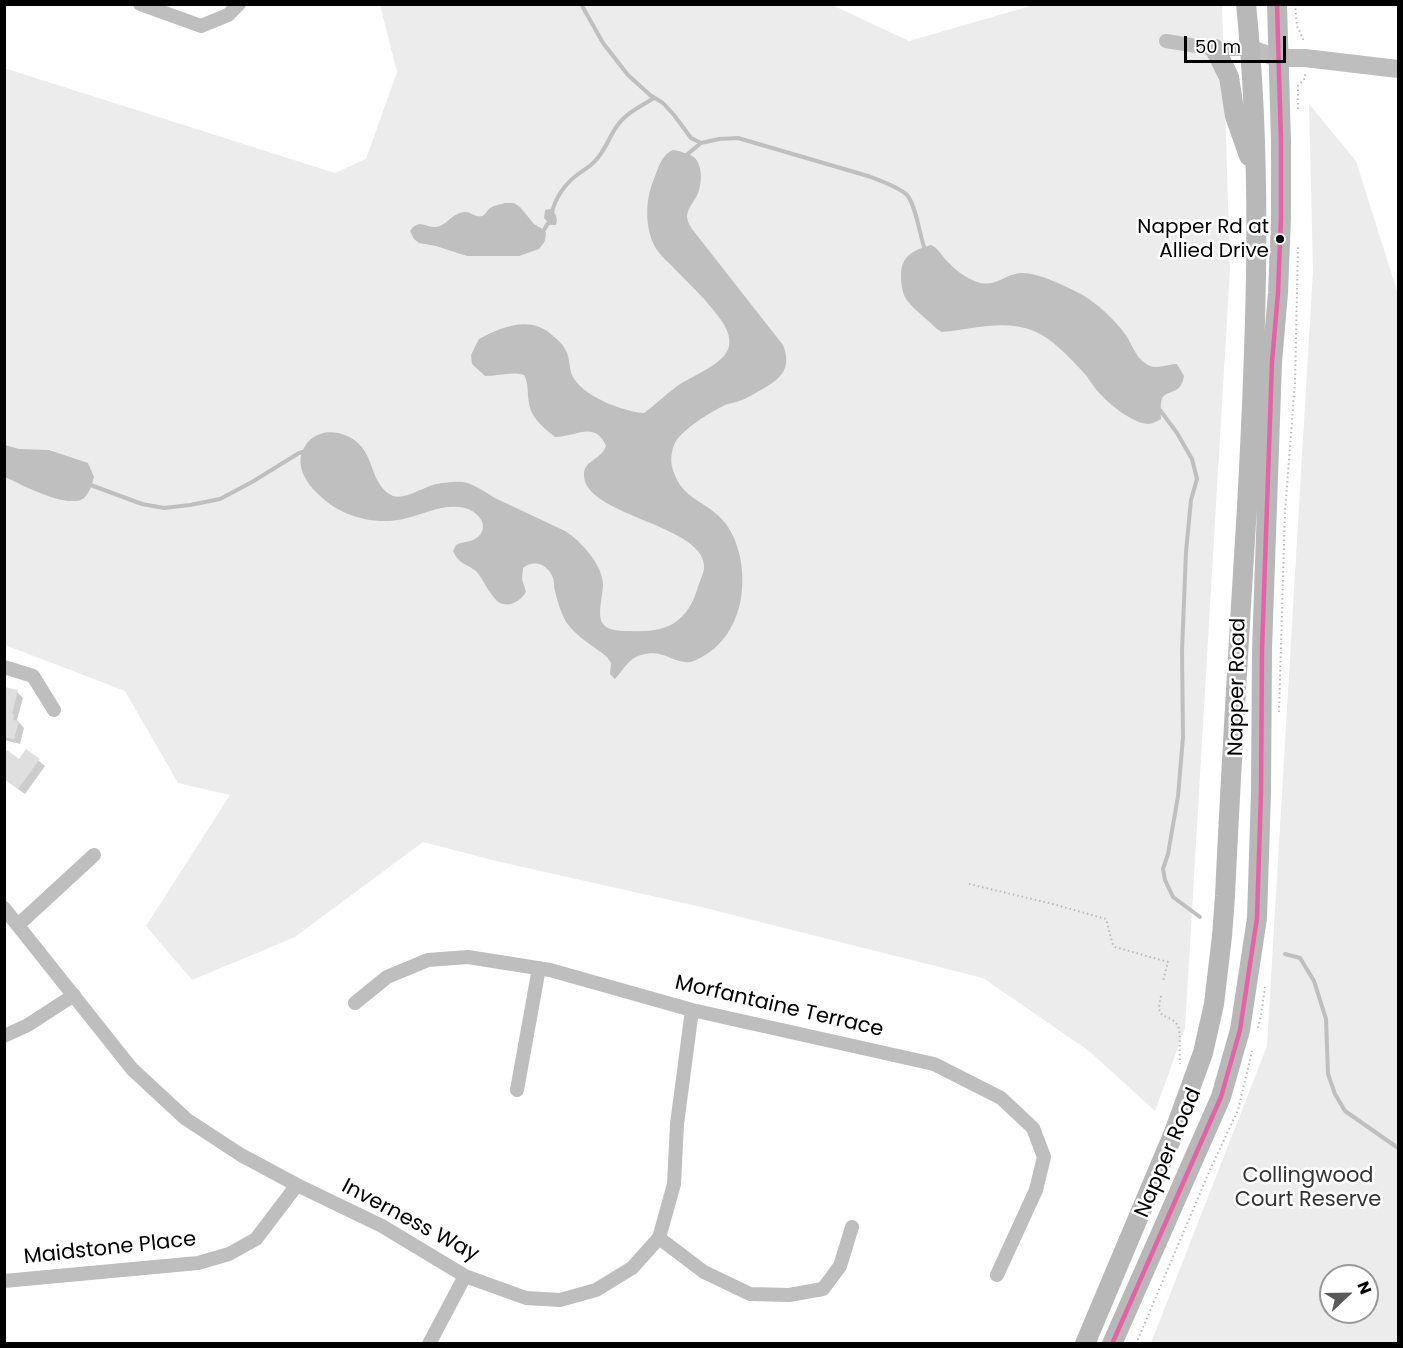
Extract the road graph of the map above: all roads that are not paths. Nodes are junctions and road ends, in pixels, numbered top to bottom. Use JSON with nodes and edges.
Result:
{"nodes":[{"id":1,"x":140,"y":4,"type":"edge"},
{"id":2,"x":239,"y":4,"type":"edge"},
{"id":3,"x":1246,"y":4,"type":"edge"},
{"id":4,"x":1277,"y":4,"type":"edge"},
{"id":5,"x":1166,"y":41,"type":"dead end"},
{"id":6,"x":1215,"y":49,"type":"junction"},
{"id":7,"x":1251,"y":49,"type":"junction"},
{"id":8,"x":1278,"y":57,"type":"junction"},
{"id":9,"x":1398,"y":69,"type":"edge"},
{"id":10,"x":1256,"y":179,"type":"junction"},
{"id":11,"x":4,"y":667,"type":"edge"},
{"id":12,"x":54,"y":710,"type":"dead end"},
{"id":13,"x":94,"y":855,"type":"dead end"},
{"id":14,"x":4,"y":908,"type":"edge"},
{"id":15,"x":18,"y":925,"type":"junction"},
{"id":16,"x":539,"y":968,"type":"junction"},
{"id":17,"x":74,"y":995,"type":"junction"},
{"id":18,"x":355,"y":1003,"type":"dead end"},
{"id":19,"x":692,"y":1010,"type":"junction"},
{"id":20,"x":4,"y":1036,"type":"edge"},
{"id":21,"x":517,"y":1089,"type":"dead end"},
{"id":22,"x":297,"y":1185,"type":"junction"},
{"id":23,"x":852,"y":1227,"type":"dead end"},
{"id":24,"x":659,"y":1238,"type":"junction"},
{"id":25,"x":997,"y":1275,"type":"dead end"},
{"id":26,"x":465,"y":1276,"type":"junction"},
{"id":27,"x":4,"y":1281,"type":"edge"},
{"id":28,"x":429,"y":1344,"type":"edge"},
{"id":29,"x":1085,"y":1344,"type":"edge"},
{"id":30,"x":1112,"y":1344,"type":"edge"}],
"edges":[{"from":1,"to":2,"type":"street"},
{"from":3,"to":7,"type":"main road","name":"Napper Road"},
{"from":4,"to":8,"type":"main road","name":"Napper Road"},
{"from":5,"to":6,"type":"street"},
{"from":6,"to":7,"type":"street"},
{"from":6,"to":10,"type":"main road"},
{"from":7,"to":8,"type":"street"},
{"from":7,"to":10,"type":"main road","name":"Napper Road"},
{"from":8,"to":9,"type":"street"},
{"from":8,"to":30,"type":"main road","name":"Napper Road"},
{"from":10,"to":29,"type":"main road","name":"Napper Road"},
{"from":11,"to":12,"type":"street"},
{"from":13,"to":15,"type":"street"},
{"from":14,"to":15,"type":"street","name":"Inverness Way"},
{"from":15,"to":17,"type":"street","name":"Inverness Way"},
{"from":16,"to":18,"type":"street","name":"Morfantaine Terrace"},
{"from":16,"to":19,"type":"street","name":"Morfantaine Terrace"},
{"from":16,"to":21,"type":"street"},
{"from":17,"to":20,"type":"street"},
{"from":17,"to":22,"type":"street","name":"Inverness Way"},
{"from":19,"to":24,"type":"street","name":"Inverness Way"},
{"from":19,"to":25,"type":"street","name":"Morfantaine Terrace"},
{"from":22,"to":26,"type":"street","name":"Inverness Way"},
{"from":22,"to":27,"type":"street","name":"Maidstone Place"},
{"from":23,"to":24,"type":"street"},
{"from":24,"to":26,"type":"street","name":"Inverness Way"},
{"from":26,"to":28,"type":"street"}]}
